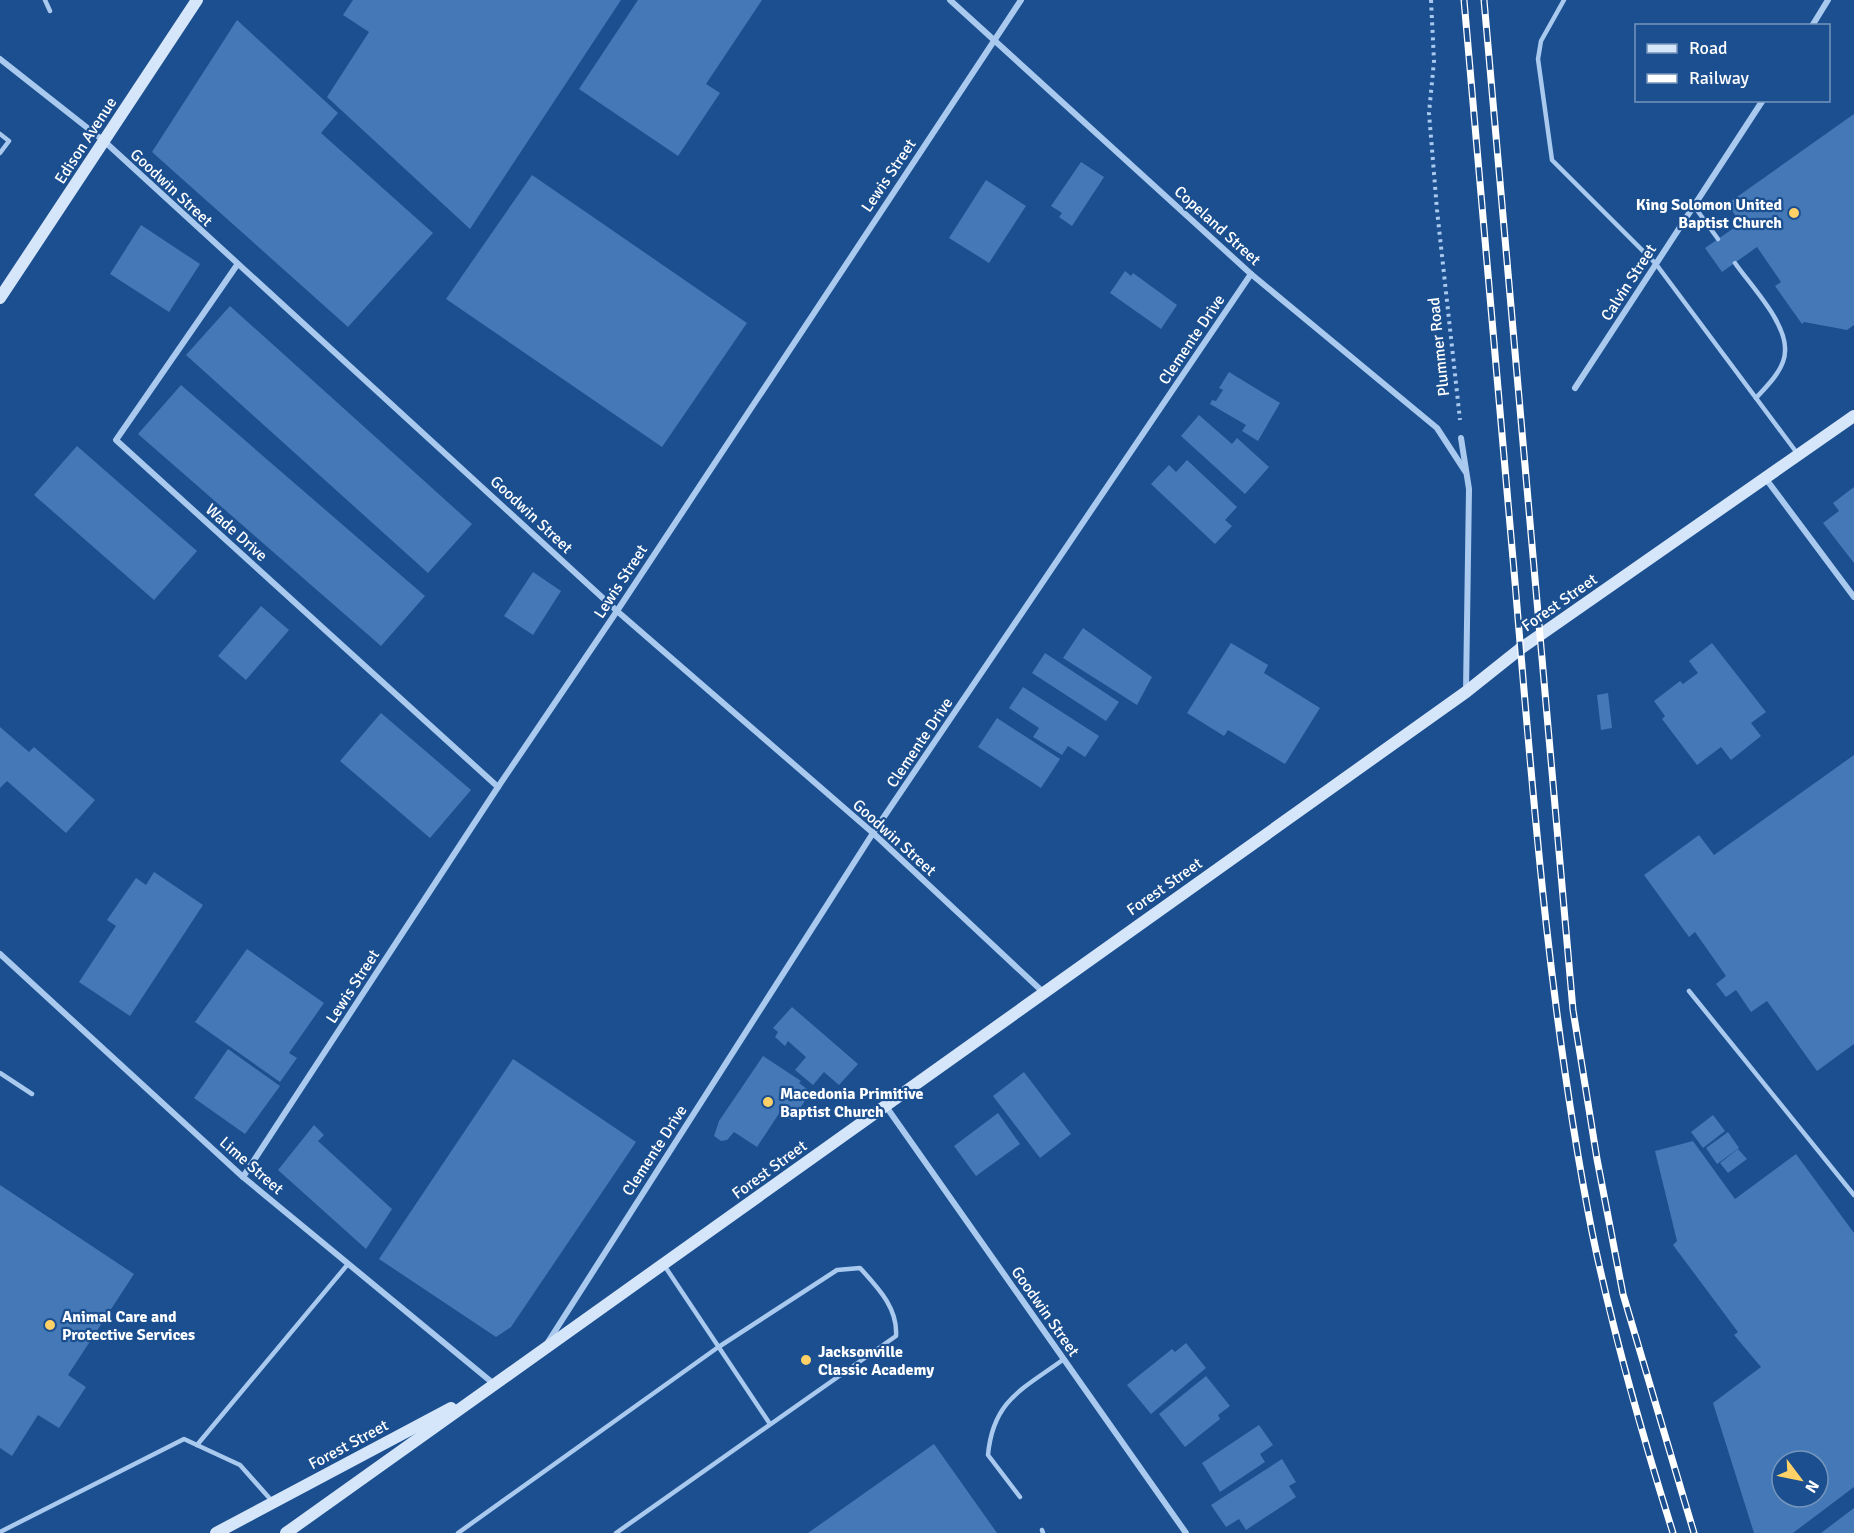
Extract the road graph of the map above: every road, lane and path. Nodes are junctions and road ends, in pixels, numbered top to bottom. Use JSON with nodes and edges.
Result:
{"nodes":[{"id":1,"x":45,"y":0,"type":"edge"},
{"id":2,"x":197,"y":0,"type":"edge"},
{"id":3,"x":950,"y":0,"type":"edge"},
{"id":4,"x":1021,"y":0,"type":"edge"},
{"id":5,"x":1431,"y":0,"type":"edge"},
{"id":6,"x":1564,"y":0,"type":"edge"},
{"id":7,"x":1828,"y":0,"type":"edge"},
{"id":8,"x":50,"y":11,"type":"dead end"},
{"id":9,"x":1813,"y":24,"type":"edge"},
{"id":10,"x":994,"y":40,"type":"junction"},
{"id":11,"x":0,"y":59,"type":"edge"},
{"id":12,"x":1762,"y":102,"type":"edge"},
{"id":13,"x":0,"y":134,"type":"edge"},
{"id":14,"x":104,"y":141,"type":"junction"},
{"id":15,"x":0,"y":153,"type":"edge"},
{"id":16,"x":1694,"y":206,"type":"junction"},
{"id":17,"x":1718,"y":239,"type":"dead end"},
{"id":18,"x":1735,"y":263,"type":"dead end"},
{"id":19,"x":1656,"y":264,"type":"junction"},
{"id":20,"x":237,"y":265,"type":"junction"},
{"id":21,"x":1251,"y":274,"type":"junction"},
{"id":22,"x":0,"y":298,"type":"edge"},
{"id":23,"x":1575,"y":388,"type":"dead end"},
{"id":24,"x":1756,"y":398,"type":"junction"},
{"id":25,"x":1854,"y":416,"type":"edge"},
{"id":26,"x":1461,"y":438,"type":"joint"},
{"id":27,"x":1798,"y":455,"type":"junction"},
{"id":28,"x":1465,"y":471,"type":"junction"},
{"id":29,"x":1766,"y":478,"type":"junction"},
{"id":30,"x":1854,"y":597,"type":"edge"},
{"id":31,"x":617,"y":611,"type":"junction"},
{"id":32,"x":1466,"y":692,"type":"junction"},
{"id":33,"x":498,"y":787,"type":"junction"},
{"id":34,"x":873,"y":833,"type":"junction"},
{"id":35,"x":0,"y":954,"type":"edge"},
{"id":36,"x":1689,"y":991,"type":"dead end"},
{"id":37,"x":1043,"y":992,"type":"junction"},
{"id":38,"x":0,"y":1073,"type":"edge"},
{"id":39,"x":32,"y":1094,"type":"dead end"},
{"id":40,"x":885,"y":1105,"type":"junction"},
{"id":41,"x":243,"y":1177,"type":"junction"},
{"id":42,"x":1854,"y":1195,"type":"edge"},
{"id":43,"x":348,"y":1264,"type":"junction"},
{"id":44,"x":664,"y":1265,"type":"junction"},
{"id":45,"x":717,"y":1348,"type":"junction"},
{"id":46,"x":541,"y":1353,"type":"junction"},
{"id":47,"x":1064,"y":1359,"type":"junction"},
{"id":48,"x":495,"y":1385,"type":"junction"},
{"id":49,"x":770,"y":1424,"type":"junction"},
{"id":50,"x":197,"y":1445,"type":"junction"},
{"id":51,"x":1020,"y":1497,"type":"dead end"},
{"id":52,"x":274,"y":1503,"type":"junction"},
{"id":53,"x":0,"y":1532,"type":"edge"},
{"id":54,"x":216,"y":1533,"type":"edge"},
{"id":55,"x":286,"y":1533,"type":"edge"},
{"id":56,"x":458,"y":1533,"type":"edge"},
{"id":57,"x":616,"y":1533,"type":"edge"},
{"id":58,"x":1186,"y":1533,"type":"edge"}],
"edges":[{"from":1,"to":8,"type":"lane"},
{"from":2,"to":14,"type":"street","name":"Edison Avenue"},
{"from":3,"to":10,"type":"street","name":"Copeland Street"},
{"from":4,"to":10,"type":"street","name":"Lewis Street"},
{"from":5,"to":26,"type":"path","name":"Plummer Road"},
{"from":6,"to":19,"type":"lane"},
{"from":7,"to":9,"type":"street"},
{"from":10,"to":21,"type":"street","name":"Copeland Street"},
{"from":10,"to":31,"type":"street","name":"Lewis Street"},
{"from":11,"to":14,"type":"street","name":"Goodwin Street"},
{"from":12,"to":16,"type":"street","name":"Calvin Street"},
{"from":13,"to":15,"type":"lane"},
{"from":14,"to":20,"type":"street","name":"Goodwin Street"},
{"from":14,"to":22,"type":"street","name":"Edison Avenue"},
{"from":16,"to":17,"type":"lane"},
{"from":16,"to":19,"type":"street","name":"Calvin Street"},
{"from":18,"to":24,"type":"lane"},
{"from":19,"to":23,"type":"street","name":"Calvin Street"},
{"from":19,"to":24,"type":"lane"},
{"from":20,"to":31,"type":"street","name":"Goodwin Street"},
{"from":20,"to":33,"type":"street","name":"Wade Drive"},
{"from":21,"to":28,"type":"street","name":"Copeland Street"},
{"from":21,"to":34,"type":"street","name":"Clemente Drive"},
{"from":24,"to":27,"type":"lane"},
{"from":25,"to":27,"type":"street","name":"Forest Street"},
{"from":26,"to":28,"type":"street"},
{"from":27,"to":29,"type":"street","name":"Forest Street"},
{"from":28,"to":32,"type":"street"},
{"from":29,"to":30,"type":"street"},
{"from":29,"to":32,"type":"street","name":"Forest Street"},
{"from":31,"to":33,"type":"street","name":"Lewis Street"},
{"from":31,"to":34,"type":"street","name":"Goodwin Street"},
{"from":32,"to":37,"type":"street","name":"Forest Street"},
{"from":33,"to":41,"type":"street","name":"Lewis Street"},
{"from":34,"to":37,"type":"street","name":"Goodwin Street"},
{"from":34,"to":46,"type":"street","name":"Clemente Drive"},
{"from":35,"to":41,"type":"street","name":"Lime Street"},
{"from":36,"to":42,"type":"lane"},
{"from":37,"to":40,"type":"street","name":"Forest Street"},
{"from":38,"to":39,"type":"lane"},
{"from":40,"to":44,"type":"street","name":"Forest Street"},
{"from":40,"to":47,"type":"street","name":"Goodwin Street"},
{"from":41,"to":43,"type":"street","name":"Lime Street"},
{"from":43,"to":48,"type":"street","name":"Lime Street"},
{"from":43,"to":50,"type":"lane"},
{"from":44,"to":45,"type":"lane"},
{"from":44,"to":46,"type":"street","name":"Forest Street"},
{"from":45,"to":49,"type":"lane"},
{"from":45,"to":49,"type":"lane"},
{"from":45,"to":56,"type":"lane"},
{"from":46,"to":48,"type":"street","name":"Forest Street"},
{"from":47,"to":51,"type":"lane"},
{"from":47,"to":58,"type":"street","name":"Goodwin Street"},
{"from":48,"to":52,"type":"street","name":"Forest Street"},
{"from":48,"to":55,"type":"street","name":"Forest Street"},
{"from":49,"to":57,"type":"lane"},
{"from":50,"to":52,"type":"lane"},
{"from":50,"to":53,"type":"lane"},
{"from":52,"to":54,"type":"street","name":"Forest Street"}]}
